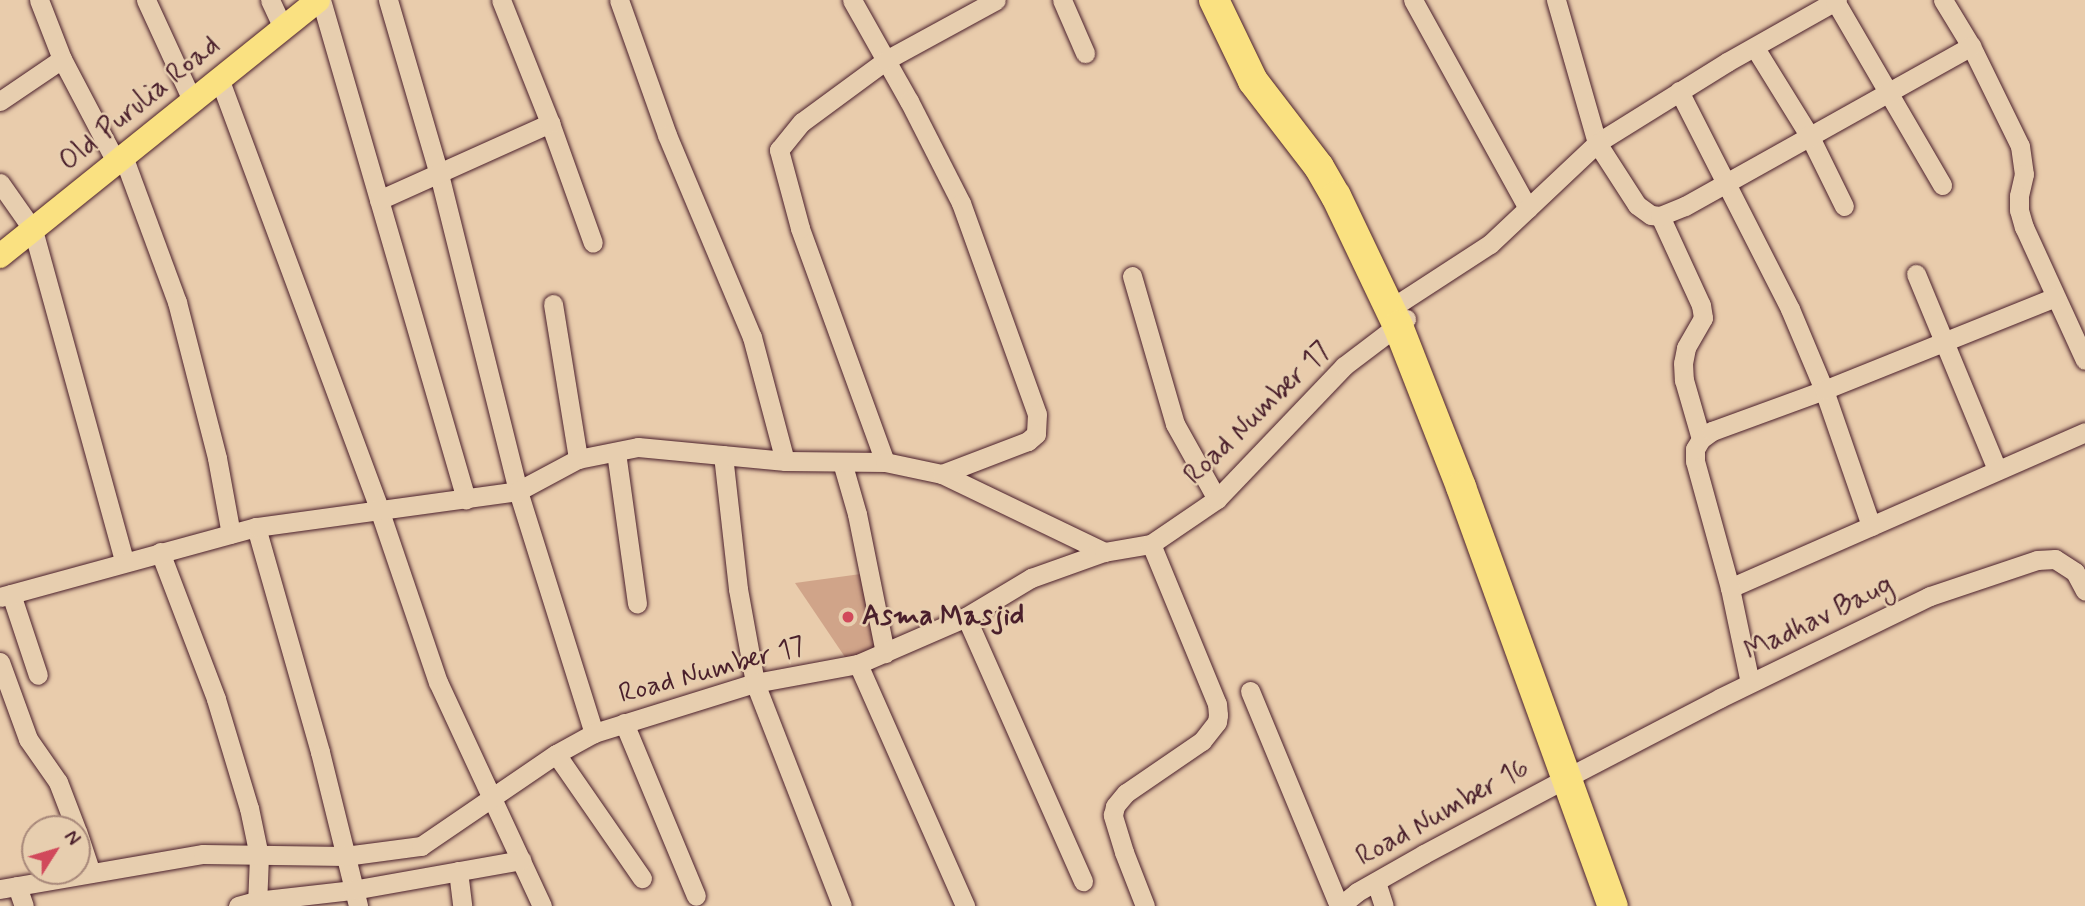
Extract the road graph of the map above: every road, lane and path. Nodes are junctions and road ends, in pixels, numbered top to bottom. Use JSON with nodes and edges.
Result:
{"nodes":[{"id":1,"x":38,"y":0,"type":"edge"},
{"id":2,"x":146,"y":0,"type":"edge"},
{"id":3,"x":270,"y":0,"type":"edge"},
{"id":4,"x":320,"y":0,"type":"edge"},
{"id":5,"x":388,"y":0,"type":"edge"},
{"id":6,"x":501,"y":0,"type":"edge"},
{"id":7,"x":620,"y":0,"type":"edge"},
{"id":8,"x":852,"y":0,"type":"edge"},
{"id":9,"x":996,"y":0,"type":"edge"},
{"id":10,"x":1062,"y":0,"type":"edge"},
{"id":11,"x":1214,"y":0,"type":"edge"},
{"id":12,"x":1226,"y":0,"type":"edge"},
{"id":13,"x":1413,"y":0,"type":"edge"},
{"id":14,"x":1556,"y":0,"type":"edge"},
{"id":15,"x":1836,"y":0,"type":"edge"},
{"id":16,"x":1942,"y":0,"type":"edge"},
{"id":17,"x":283,"y":28,"type":"junction"},
{"id":18,"x":1971,"y":46,"type":"junction"},
{"id":19,"x":1755,"y":47,"type":"junction"},
{"id":20,"x":1085,"y":53,"type":"dead end"},
{"id":21,"x":62,"y":59,"type":"junction"},
{"id":22,"x":886,"y":60,"type":"junction"},
{"id":23,"x":219,"y":78,"type":"junction"},
{"id":24,"x":1679,"y":91,"type":"junction"},
{"id":25,"x":1887,"y":92,"type":"junction"},
{"id":26,"x":192,"y":100,"type":"junction"},
{"id":27,"x":0,"y":101,"type":"edge"},
{"id":28,"x":550,"y":123,"type":"junction"},
{"id":29,"x":1810,"y":135,"type":"junction"},
{"id":30,"x":1597,"y":143,"type":"junction"},
{"id":31,"x":120,"y":159,"type":"junction"},
{"id":32,"x":439,"y":174,"type":"junction"},
{"id":33,"x":1727,"y":181,"type":"junction"},
{"id":34,"x":0,"y":183,"type":"edge"},
{"id":35,"x":1942,"y":185,"type":"dead end"},
{"id":36,"x":379,"y":200,"type":"junction"},
{"id":37,"x":1844,"y":206,"type":"dead end"},
{"id":38,"x":1528,"y":208,"type":"junction"},
{"id":39,"x":1660,"y":216,"type":"junction"},
{"id":40,"x":33,"y":230,"type":"junction"},
{"id":41,"x":593,"y":243,"type":"dead end"},
{"id":42,"x":0,"y":256,"type":"edge"},
{"id":43,"x":1916,"y":274,"type":"dead end"},
{"id":44,"x":1132,"y":276,"type":"dead end"},
{"id":45,"x":2055,"y":297,"type":"junction"},
{"id":46,"x":553,"y":304,"type":"dead end"},
{"id":47,"x":1401,"y":316,"type":"junction"},
{"id":48,"x":1945,"y":341,"type":"junction"},
{"id":49,"x":2085,"y":360,"type":"edge"},
{"id":50,"x":1824,"y":390,"type":"junction"},
{"id":51,"x":2085,"y":432,"type":"edge"},
{"id":52,"x":1701,"y":439,"type":"junction"},
{"id":53,"x":616,"y":452,"type":"junction"},
{"id":54,"x":723,"y":455,"type":"junction"},
{"id":55,"x":578,"y":459,"type":"junction"},
{"id":56,"x":785,"y":461,"type":"junction"},
{"id":57,"x":842,"y":462,"type":"junction"},
{"id":58,"x":885,"y":463,"type":"junction"},
{"id":59,"x":1997,"y":470,"type":"junction"},
{"id":60,"x":942,"y":474,"type":"junction"},
{"id":61,"x":518,"y":491,"type":"junction"},
{"id":62,"x":466,"y":499,"type":"junction"},
{"id":63,"x":1217,"y":499,"type":"junction"},
{"id":64,"x":380,"y":512,"type":"junction"},
{"id":65,"x":1871,"y":526,"type":"junction"},
{"id":66,"x":256,"y":527,"type":"junction"},
{"id":67,"x":231,"y":534,"type":"junction"},
{"id":68,"x":1151,"y":544,"type":"junction"},
{"id":69,"x":160,"y":552,"type":"junction"},
{"id":70,"x":1104,"y":552,"type":"junction"},
{"id":71,"x":124,"y":561,"type":"junction"},
{"id":72,"x":1730,"y":588,"type":"junction"},
{"id":73,"x":2085,"y":591,"type":"edge"},
{"id":74,"x":5,"y":595,"type":"edge"},
{"id":75,"x":638,"y":604,"type":"dead end"},
{"id":76,"x":966,"y":617,"type":"junction"},
{"id":77,"x":885,"y":653,"type":"junction"},
{"id":78,"x":0,"y":662,"type":"edge"},
{"id":79,"x":858,"y":664,"type":"junction"},
{"id":80,"x":38,"y":675,"type":"dead end"},
{"id":81,"x":755,"y":683,"type":"junction"},
{"id":82,"x":1750,"y":683,"type":"junction"},
{"id":83,"x":1250,"y":691,"type":"dead end"},
{"id":84,"x":624,"y":723,"type":"junction"},
{"id":85,"x":594,"y":733,"type":"junction"},
{"id":86,"x":556,"y":754,"type":"junction"},
{"id":87,"x":1571,"y":776,"type":"junction"},
{"id":88,"x":492,"y":798,"type":"junction"},
{"id":89,"x":71,"y":815,"type":"edge"},
{"id":90,"x":259,"y":856,"type":"junction"},
{"id":91,"x":345,"y":856,"type":"junction"},
{"id":92,"x":521,"y":860,"type":"junction"},
{"id":93,"x":458,"y":871,"type":"junction"},
{"id":94,"x":91,"y":873,"type":"edge"},
{"id":95,"x":642,"y":878,"type":"dead end"},
{"id":96,"x":1083,"y":881,"type":"dead end"},
{"id":97,"x":1376,"y":882,"type":"junction"},
{"id":98,"x":9,"y":887,"type":"edge"},
{"id":99,"x":696,"y":896,"type":"dead end"},
{"id":100,"x":356,"y":898,"type":"edge"},
{"id":101,"x":250,"y":904,"type":"edge"},
{"id":102,"x":24,"y":906,"type":"edge"},
{"id":103,"x":462,"y":906,"type":"edge"},
{"id":104,"x":542,"y":906,"type":"edge"},
{"id":105,"x":842,"y":906,"type":"edge"},
{"id":106,"x":965,"y":906,"type":"edge"},
{"id":107,"x":1145,"y":906,"type":"edge"},
{"id":108,"x":1339,"y":906,"type":"edge"},
{"id":109,"x":1384,"y":906,"type":"edge"},
{"id":110,"x":1613,"y":906,"type":"edge"},
{"id":111,"x":1625,"y":906,"type":"edge"}],
"edges":[{"from":1,"to":21,"type":"street"},
{"from":2,"to":26,"type":"street"},
{"from":3,"to":17,"type":"street"},
{"from":4,"to":17,"type":"main road","name":"Old Purulia Road"},
{"from":4,"to":36,"type":"street"},
{"from":5,"to":32,"type":"street"},
{"from":6,"to":28,"type":"street"},
{"from":7,"to":56,"type":"street"},
{"from":8,"to":22,"type":"street"},
{"from":9,"to":22,"type":"street"},
{"from":10,"to":20,"type":"street"},
{"from":11,"to":47,"type":"highway"},
{"from":12,"to":47,"type":"highway"},
{"from":13,"to":38,"type":"street"},
{"from":14,"to":30,"type":"street"},
{"from":15,"to":19,"type":"street","name":"Road Number 17"},
{"from":15,"to":25,"type":"street"},
{"from":16,"to":18,"type":"street"},
{"from":17,"to":23,"type":"main road","name":"Old Purulia Road"},
{"from":18,"to":25,"type":"street"},
{"from":18,"to":45,"type":"street"},
{"from":19,"to":24,"type":"street","name":"Road Number 17"},
{"from":19,"to":29,"type":"street"},
{"from":21,"to":27,"type":"street"},
{"from":21,"to":31,"type":"street"},
{"from":22,"to":58,"type":"street"},
{"from":22,"to":60,"type":"street"},
{"from":23,"to":26,"type":"main road","name":"Old Purulia Road"},
{"from":23,"to":64,"type":"street"},
{"from":24,"to":30,"type":"street","name":"Road Number 17"},
{"from":24,"to":33,"type":"street"},
{"from":25,"to":29,"type":"street"},
{"from":25,"to":35,"type":"street"},
{"from":26,"to":31,"type":"main road","name":"Old Purulia Road"},
{"from":28,"to":32,"type":"street"},
{"from":28,"to":41,"type":"street"},
{"from":29,"to":33,"type":"street"},
{"from":29,"to":37,"type":"street"},
{"from":30,"to":38,"type":"street","name":"Road Number 17"},
{"from":30,"to":39,"type":"street"},
{"from":31,"to":40,"type":"main road","name":"Old Purulia Road"},
{"from":31,"to":67,"type":"street"},
{"from":32,"to":36,"type":"street"},
{"from":32,"to":61,"type":"street"},
{"from":33,"to":39,"type":"street"},
{"from":33,"to":50,"type":"street"},
{"from":34,"to":40,"type":"street"},
{"from":36,"to":62,"type":"street"},
{"from":38,"to":47,"type":"street","name":"Road Number 17"},
{"from":39,"to":52,"type":"street"},
{"from":40,"to":42,"type":"main road","name":"Old Purulia Road"},
{"from":40,"to":71,"type":"street"},
{"from":43,"to":48,"type":"street"},
{"from":44,"to":63,"type":"street"},
{"from":45,"to":48,"type":"street"},
{"from":45,"to":49,"type":"street"},
{"from":46,"to":55,"type":"street"},
{"from":47,"to":63,"type":"street","name":"Road Number 17"},
{"from":47,"to":87,"type":"highway"},
{"from":48,"to":50,"type":"street"},
{"from":48,"to":59,"type":"street"},
{"from":50,"to":52,"type":"street"},
{"from":50,"to":65,"type":"street"},
{"from":51,"to":59,"type":"street"},
{"from":52,"to":72,"type":"street"},
{"from":53,"to":54,"type":"street"},
{"from":53,"to":55,"type":"street"},
{"from":53,"to":75,"type":"street"},
{"from":54,"to":56,"type":"street"},
{"from":54,"to":81,"type":"street"},
{"from":55,"to":61,"type":"street"},
{"from":56,"to":57,"type":"street"},
{"from":57,"to":58,"type":"street"},
{"from":57,"to":77,"type":"street"},
{"from":58,"to":60,"type":"street"},
{"from":59,"to":65,"type":"street"},
{"from":60,"to":70,"type":"street"},
{"from":61,"to":62,"type":"street"},
{"from":61,"to":85,"type":"street"},
{"from":62,"to":64,"type":"street"},
{"from":63,"to":68,"type":"street","name":"Road Number 17"},
{"from":64,"to":66,"type":"street"},
{"from":64,"to":88,"type":"street"},
{"from":65,"to":72,"type":"street"},
{"from":66,"to":67,"type":"street"},
{"from":66,"to":91,"type":"street"},
{"from":67,"to":69,"type":"street"},
{"from":68,"to":70,"type":"street","name":"Road Number 17"},
{"from":68,"to":107,"type":"street"},
{"from":69,"to":71,"type":"street"},
{"from":69,"to":90,"type":"street"},
{"from":70,"to":76,"type":"street","name":"Road Number 17"},
{"from":71,"to":74,"type":"street"},
{"from":72,"to":82,"type":"street"},
{"from":73,"to":82,"type":"street","name":"Madhav Baug"},
{"from":74,"to":80,"type":"street"},
{"from":76,"to":77,"type":"street","name":"Road Number 17"},
{"from":76,"to":96,"type":"street"},
{"from":77,"to":79,"type":"street","name":"Road Number 17"},
{"from":78,"to":89,"type":"street"},
{"from":79,"to":81,"type":"street","name":"Road Number 17"},
{"from":79,"to":106,"type":"street"},
{"from":81,"to":84,"type":"street","name":"Road Number 17"},
{"from":81,"to":105,"type":"street"},
{"from":82,"to":87,"type":"street","name":"Madhav Baug"},
{"from":83,"to":108,"type":"street"},
{"from":84,"to":85,"type":"street","name":"Road Number 17"},
{"from":84,"to":99,"type":"street"},
{"from":85,"to":86,"type":"street","name":"Road Number 17"},
{"from":86,"to":88,"type":"street","name":"Road Number 17"},
{"from":86,"to":95,"type":"street"},
{"from":87,"to":97,"type":"street","name":"Road Number 16"},
{"from":87,"to":110,"type":"highway"},
{"from":87,"to":111,"type":"highway"},
{"from":88,"to":91,"type":"street","name":"Road Number 17"},
{"from":88,"to":92,"type":"street"},
{"from":90,"to":91,"type":"street","name":"Road Number 17"},
{"from":90,"to":94,"type":"street","name":"Road Number 17"},
{"from":90,"to":101,"type":"street"},
{"from":91,"to":100,"type":"street"},
{"from":92,"to":93,"type":"street"},
{"from":92,"to":104,"type":"street"},
{"from":93,"to":100,"type":"street"},
{"from":93,"to":103,"type":"street"},
{"from":97,"to":108,"type":"street","name":"Road Number 16"},
{"from":97,"to":109,"type":"street"},
{"from":98,"to":102,"type":"street"},
{"from":100,"to":101,"type":"street"}]}
